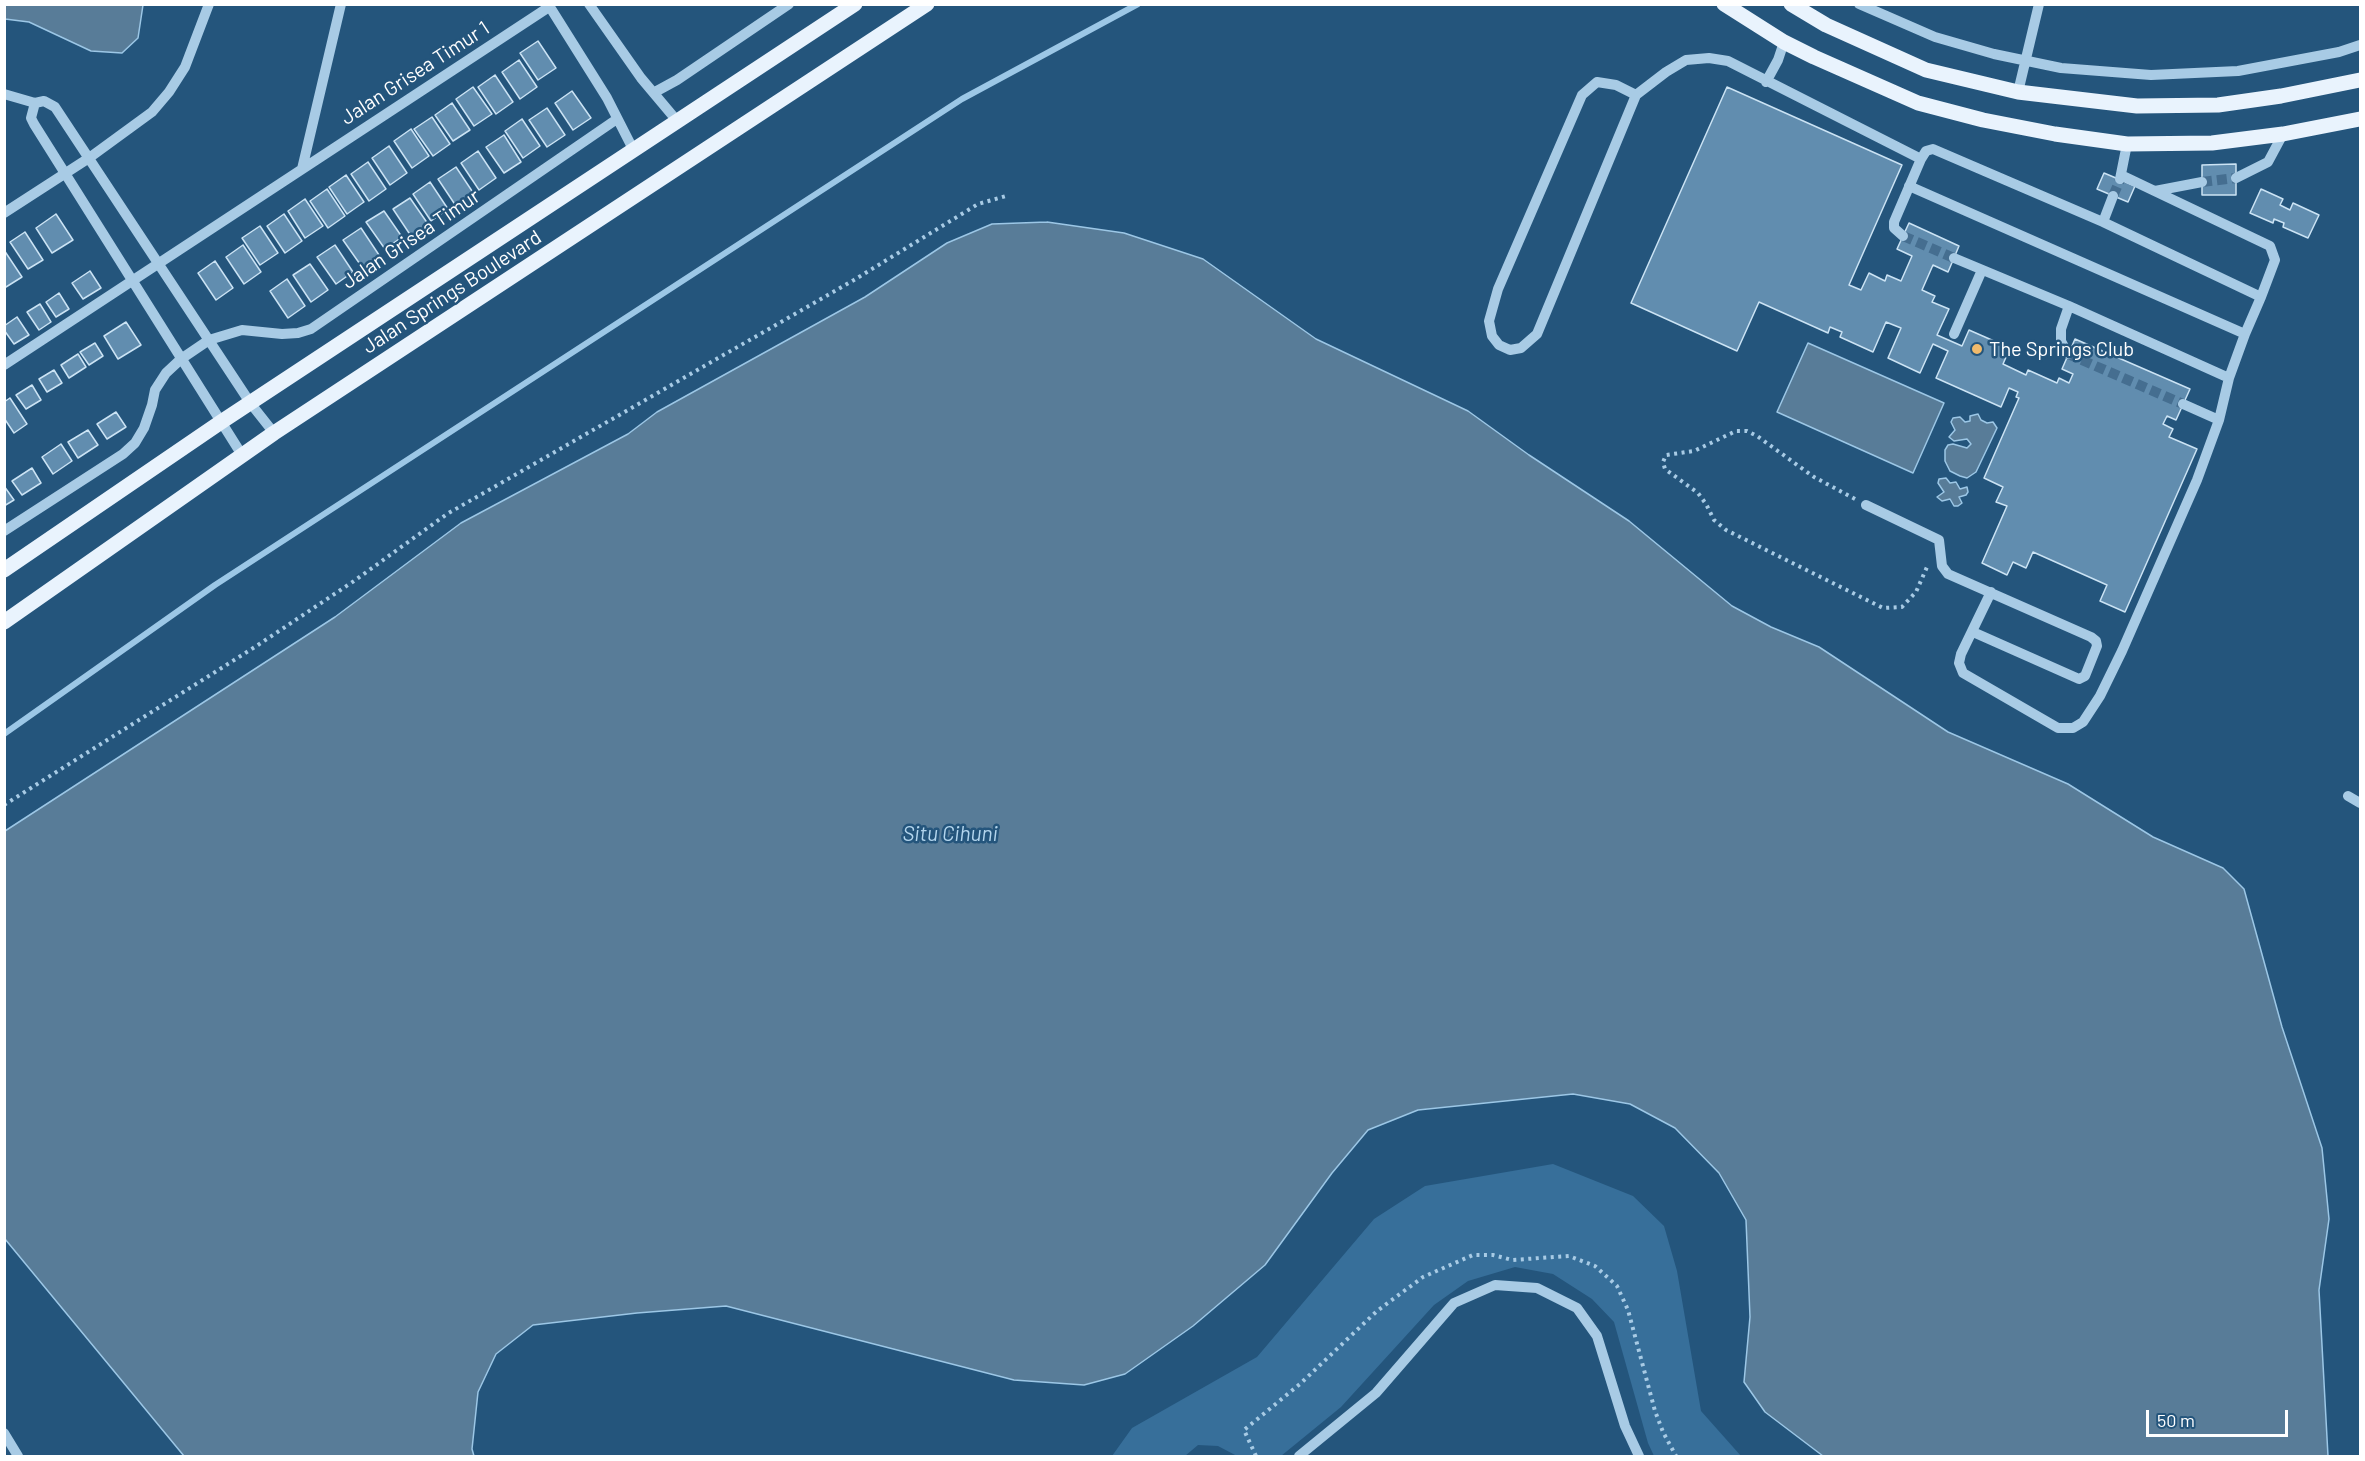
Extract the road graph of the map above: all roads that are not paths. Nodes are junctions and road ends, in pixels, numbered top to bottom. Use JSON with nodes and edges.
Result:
{"nodes":[{"id":1,"x":209,"y":4,"type":"edge"},
{"id":2,"x":341,"y":4,"type":"edge"},
{"id":3,"x":589,"y":4,"type":"edge"},
{"id":4,"x":789,"y":4,"type":"edge"},
{"id":5,"x":855,"y":4,"type":"edge"},
{"id":6,"x":927,"y":4,"type":"edge"},
{"id":7,"x":1724,"y":4,"type":"edge"},
{"id":8,"x":1791,"y":4,"type":"edge"},
{"id":9,"x":1859,"y":4,"type":"edge"},
{"id":10,"x":2039,"y":4,"type":"edge"},
{"id":11,"x":548,"y":6,"type":"edge"},
{"id":12,"x":1784,"y":42,"type":"junction"},
{"id":13,"x":2361,"y":45,"type":"edge"},
{"id":14,"x":2025,"y":62,"type":"junction"},
{"id":15,"x":2361,"y":80,"type":"edge"},
{"id":16,"x":1766,"y":82,"type":"junction"},
{"id":17,"x":655,"y":92,"type":"junction"},
{"id":18,"x":2018,"y":92,"type":"junction"},
{"id":19,"x":4,"y":94,"type":"edge"},
{"id":20,"x":1636,"y":95,"type":"junction"},
{"id":21,"x":35,"y":103,"type":"junction"},
{"id":22,"x":617,"y":119,"type":"junction"},
{"id":23,"x":2361,"y":119,"type":"edge"},
{"id":24,"x":678,"y":122,"type":"junction"},
{"id":25,"x":2283,"y":134,"type":"junction"},
{"id":26,"x":2127,"y":144,"type":"junction"},
{"id":27,"x":634,"y":151,"type":"junction"},
{"id":28,"x":89,"y":158,"type":"junction"},
{"id":29,"x":1921,"y":159,"type":"junction"},
{"id":30,"x":302,"y":170,"type":"junction"},
{"id":31,"x":64,"y":174,"type":"junction"},
{"id":32,"x":2236,"y":178,"type":"tunnel mouth"},
{"id":33,"x":2202,"y":182,"type":"tunnel mouth"},
{"id":34,"x":1909,"y":186,"type":"junction"},
{"id":35,"x":2154,"y":191,"type":"junction"},
{"id":36,"x":2113,"y":196,"type":"tunnel mouth"},
{"id":37,"x":4,"y":213,"type":"edge"},
{"id":38,"x":2103,"y":222,"type":"junction"},
{"id":39,"x":1903,"y":236,"type":"dead end"},
{"id":40,"x":1954,"y":258,"type":"tunnel mouth"},
{"id":41,"x":159,"y":264,"type":"junction"},
{"id":42,"x":1982,"y":270,"type":"junction"},
{"id":43,"x":132,"y":282,"type":"junction"},
{"id":44,"x":2261,"y":297,"type":"junction"},
{"id":45,"x":2069,"y":306,"type":"junction"},
{"id":46,"x":1954,"y":334,"type":"dead end"},
{"id":47,"x":2245,"y":334,"type":"junction"},
{"id":48,"x":209,"y":340,"type":"junction"},
{"id":49,"x":2068,"y":354,"type":"dead end"},
{"id":50,"x":181,"y":359,"type":"junction"},
{"id":51,"x":4,"y":365,"type":"edge"},
{"id":52,"x":2229,"y":378,"type":"junction"},
{"id":53,"x":251,"y":404,"type":"junction"},
{"id":54,"x":2182,"y":405,"type":"tunnel mouth"},
{"id":55,"x":2219,"y":420,"type":"junction"},
{"id":56,"x":221,"y":422,"type":"junction"},
{"id":57,"x":274,"y":433,"type":"junction"},
{"id":58,"x":242,"y":455,"type":"junction"},
{"id":59,"x":1866,"y":505,"type":"road end"},
{"id":60,"x":4,"y":531,"type":"edge"},
{"id":61,"x":4,"y":570,"type":"edge"},
{"id":62,"x":1991,"y":592,"type":"junction"},
{"id":63,"x":4,"y":622,"type":"edge"},
{"id":64,"x":1973,"y":632,"type":"junction"},
{"id":65,"x":2348,"y":796,"type":"dead end"},
{"id":66,"x":2361,"y":803,"type":"edge"},
{"id":67,"x":4,"y":1433,"type":"edge"},
{"id":68,"x":18,"y":1456,"type":"edge"},
{"id":69,"x":1299,"y":1456,"type":"edge"},
{"id":70,"x":1639,"y":1456,"type":"edge"}],
"edges":[{"from":1,"to":28,"type":"street"},
{"from":2,"to":30,"type":"street","name":"Jalan Grisea Timur 1"},
{"from":3,"to":17,"type":"street"},
{"from":4,"to":17,"type":"street"},
{"from":5,"to":24,"type":"main road","name":"Jalan Springs Boulevard"},
{"from":6,"to":57,"type":"main road","name":"Jalan Springs Boulevard"},
{"from":7,"to":12,"type":"main road"},
{"from":8,"to":18,"type":"main road"},
{"from":9,"to":14,"type":"street"},
{"from":10,"to":14,"type":"street"},
{"from":11,"to":22,"type":"street"},
{"from":11,"to":30,"type":"street","name":"Jalan Grisea Timur 1"},
{"from":12,"to":16,"type":"street"},
{"from":12,"to":26,"type":"main road"},
{"from":13,"to":14,"type":"street"},
{"from":14,"to":18,"type":"street"},
{"from":15,"to":18,"type":"main road"},
{"from":16,"to":20,"type":"street"},
{"from":16,"to":29,"type":"street"},
{"from":17,"to":24,"type":"street"},
{"from":19,"to":21,"type":"street"},
{"from":20,"to":20,"type":"street"},
{"from":21,"to":28,"type":"street"},
{"from":21,"to":31,"type":"street"},
{"from":22,"to":27,"type":"street"},
{"from":22,"to":48,"type":"street","name":"Jalan Grisea Timur"},
{"from":23,"to":25,"type":"main road"},
{"from":24,"to":27,"type":"main road","name":"Jalan Springs Boulevard"},
{"from":25,"to":26,"type":"main road"},
{"from":25,"to":32,"type":"street"},
{"from":26,"to":35,"type":"street"},
{"from":27,"to":53,"type":"main road","name":"Jalan Springs Boulevard"},
{"from":28,"to":31,"type":"street"},
{"from":28,"to":41,"type":"street"},
{"from":29,"to":34,"type":"street"},
{"from":29,"to":38,"type":"street"},
{"from":30,"to":41,"type":"street","name":"Jalan Grisea Timur 1"},
{"from":31,"to":37,"type":"street"},
{"from":31,"to":43,"type":"street"},
{"from":33,"to":35,"type":"street"},
{"from":34,"to":39,"type":"street"},
{"from":34,"to":47,"type":"street"},
{"from":35,"to":44,"type":"street"},
{"from":36,"to":38,"type":"street"},
{"from":38,"to":44,"type":"street"},
{"from":40,"to":42,"type":"street"},
{"from":41,"to":43,"type":"street","name":"Jalan Grisea Timur 1"},
{"from":41,"to":48,"type":"street"},
{"from":42,"to":45,"type":"street"},
{"from":42,"to":46,"type":"street"},
{"from":43,"to":50,"type":"street"},
{"from":43,"to":51,"type":"street","name":"Jalan Grisea Timur 1"},
{"from":44,"to":47,"type":"street"},
{"from":45,"to":49,"type":"street"},
{"from":45,"to":52,"type":"street"},
{"from":47,"to":52,"type":"street"},
{"from":48,"to":50,"type":"street","name":"Jalan Grisea Timur"},
{"from":48,"to":53,"type":"street"},
{"from":50,"to":56,"type":"street"},
{"from":50,"to":60,"type":"street","name":"Jalan Grisea Timur"},
{"from":52,"to":55,"type":"street"},
{"from":53,"to":56,"type":"main road","name":"Jalan Springs Boulevard"},
{"from":53,"to":57,"type":"street"},
{"from":54,"to":55,"type":"street"},
{"from":55,"to":64,"type":"street"},
{"from":56,"to":58,"type":"street"},
{"from":56,"to":61,"type":"main road","name":"Jalan Springs Boulevard"},
{"from":57,"to":58,"type":"main road","name":"Jalan Springs Boulevard"},
{"from":58,"to":63,"type":"main road","name":"Jalan Springs Boulevard"},
{"from":59,"to":62,"type":"street"},
{"from":62,"to":64,"type":"street"},
{"from":62,"to":64,"type":"street"},
{"from":65,"to":66,"type":"street"},
{"from":67,"to":68,"type":"street"},
{"from":69,"to":70,"type":"street"}]}
